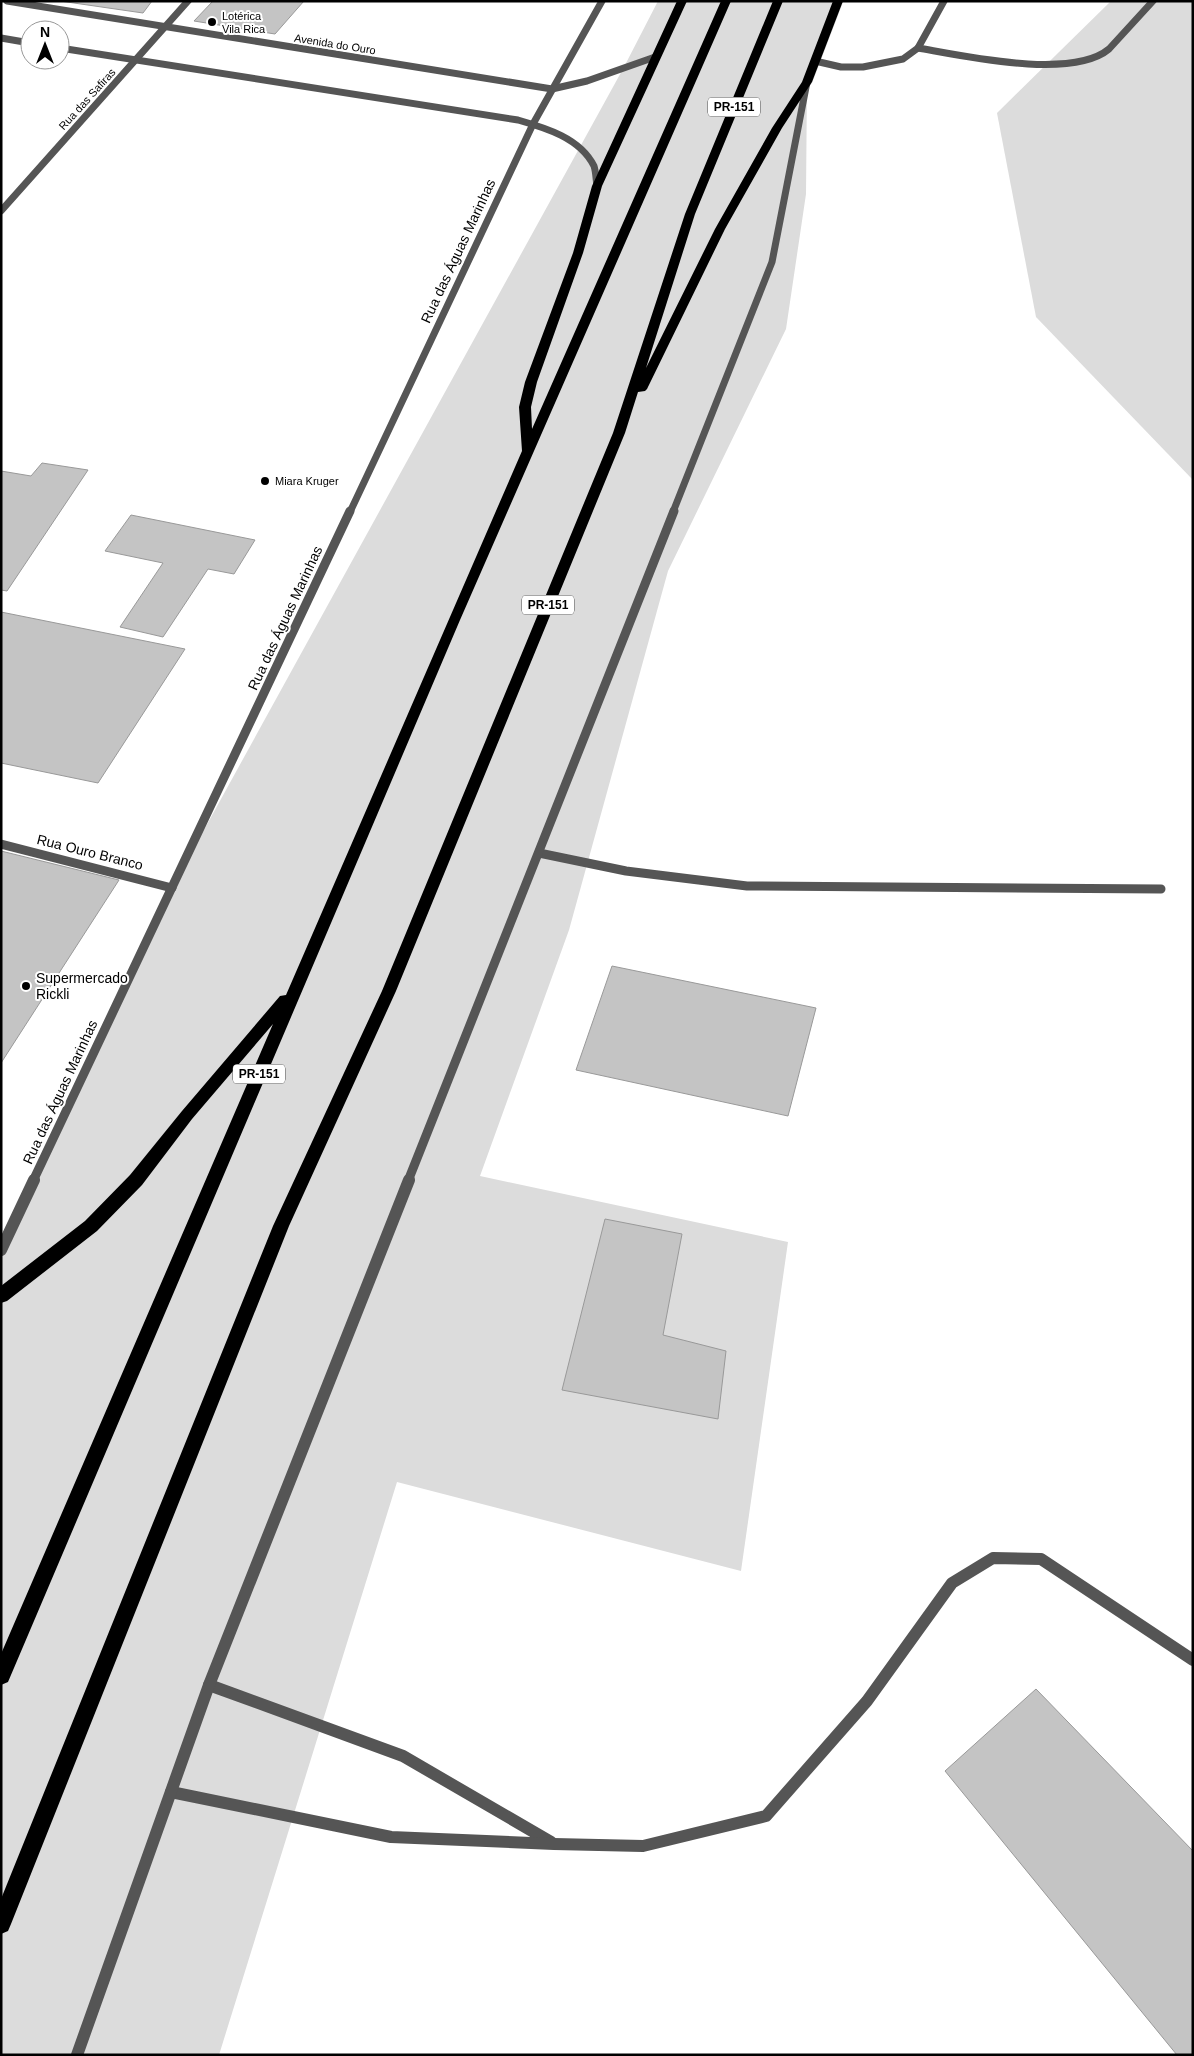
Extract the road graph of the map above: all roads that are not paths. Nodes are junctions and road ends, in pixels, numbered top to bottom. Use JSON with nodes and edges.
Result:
{"nodes":[{"id":1,"x":7,"y":1,"type":"edge"},
{"id":2,"x":188,"y":1,"type":"edge"},
{"id":3,"x":602,"y":1,"type":"edge"},
{"id":4,"x":682,"y":1,"type":"edge"},
{"id":5,"x":726,"y":1,"type":"edge"},
{"id":6,"x":778,"y":1,"type":"edge"},
{"id":7,"x":838,"y":1,"type":"edge"},
{"id":8,"x":944,"y":1,"type":"edge"},
{"id":9,"x":1154,"y":1,"type":"edge"},
{"id":10,"x":166,"y":26,"type":"junction"},
{"id":11,"x":1,"y":38,"type":"edge"},
{"id":12,"x":20,"y":41,"type":"edge"},
{"id":13,"x":918,"y":48,"type":"junction"},
{"id":14,"x":70,"y":50,"type":"edge"},
{"id":15,"x":655,"y":57,"type":"junction"},
{"id":16,"x":135,"y":60,"type":"junction"},
{"id":17,"x":815,"y":61,"type":"junction"},
{"id":18,"x":807,"y":82,"type":"junction"},
{"id":19,"x":552,"y":89,"type":"junction"},
{"id":20,"x":533,"y":124,"type":"junction"},
{"id":21,"x":596,"y":186,"type":"junction"},
{"id":22,"x":1,"y":211,"type":"edge"},
{"id":23,"x":619,"y":433,"type":"junction"},
{"id":24,"x":527,"y":455,"type":"junction"},
{"id":25,"x":1,"y":844,"type":"edge"},
{"id":26,"x":539,"y":853,"type":"junction"},
{"id":27,"x":172,"y":888,"type":"junction"},
{"id":28,"x":1160,"y":889,"type":"dead end"},
{"id":29,"x":296,"y":987,"type":"junction"},
{"id":30,"x":1,"y":1250,"type":"edge"},
{"id":31,"x":1,"y":1296,"type":"edge"},
{"id":32,"x":1193,"y":1660,"type":"edge"},
{"id":33,"x":1,"y":1676,"type":"edge"},
{"id":34,"x":209,"y":1685,"type":"junction"},
{"id":35,"x":171,"y":1792,"type":"junction"},
{"id":36,"x":554,"y":1844,"type":"junction"},
{"id":37,"x":1,"y":1924,"type":"edge"},
{"id":38,"x":77,"y":2055,"type":"edge"}],
"edges":[{"from":1,"to":10,"type":"street","name":"Avenida do Ouro"},
{"from":2,"to":10,"type":"street","name":"Rua das Safiras"},
{"from":3,"to":19,"type":"street","name":"Rua das Águas Marinhas"},
{"from":4,"to":15,"type":"highway"},
{"from":5,"to":24,"type":"highway","number":"PR-151"},
{"from":6,"to":23,"type":"highway","number":"PR-151"},
{"from":7,"to":17,"type":"highway"},
{"from":8,"to":13,"type":"street"},
{"from":9,"to":13,"type":"street"},
{"from":10,"to":16,"type":"street","name":"Rua das Safiras"},
{"from":10,"to":19,"type":"street","name":"Avenida do Ouro"},
{"from":11,"to":12,"type":"street"},
{"from":13,"to":17,"type":"street"},
{"from":14,"to":16,"type":"street"},
{"from":15,"to":19,"type":"street","name":"Avenida do Ouro"},
{"from":15,"to":21,"type":"highway"},
{"from":16,"to":20,"type":"street"},
{"from":16,"to":22,"type":"street","name":"Rua das Safiras"},
{"from":17,"to":18,"type":"highway"},
{"from":18,"to":23,"type":"highway"},
{"from":18,"to":26,"type":"street"},
{"from":19,"to":20,"type":"street","name":"Rua das Águas Marinhas"},
{"from":20,"to":21,"type":"street"},
{"from":20,"to":27,"type":"street","name":"Rua das Águas Marinhas"},
{"from":21,"to":24,"type":"highway"},
{"from":23,"to":37,"type":"highway","number":"PR-151"},
{"from":24,"to":29,"type":"highway","number":"PR-151"},
{"from":25,"to":27,"type":"street","name":"Rua Ouro Branco"},
{"from":26,"to":28,"type":"street"},
{"from":26,"to":34,"type":"street"},
{"from":27,"to":30,"type":"street","name":"Rua das Águas Marinhas"},
{"from":29,"to":31,"type":"highway"},
{"from":29,"to":33,"type":"highway","number":"PR-151"},
{"from":32,"to":36,"type":"street"},
{"from":34,"to":35,"type":"street"},
{"from":34,"to":36,"type":"street"},
{"from":35,"to":36,"type":"street"},
{"from":35,"to":38,"type":"street"}]}
